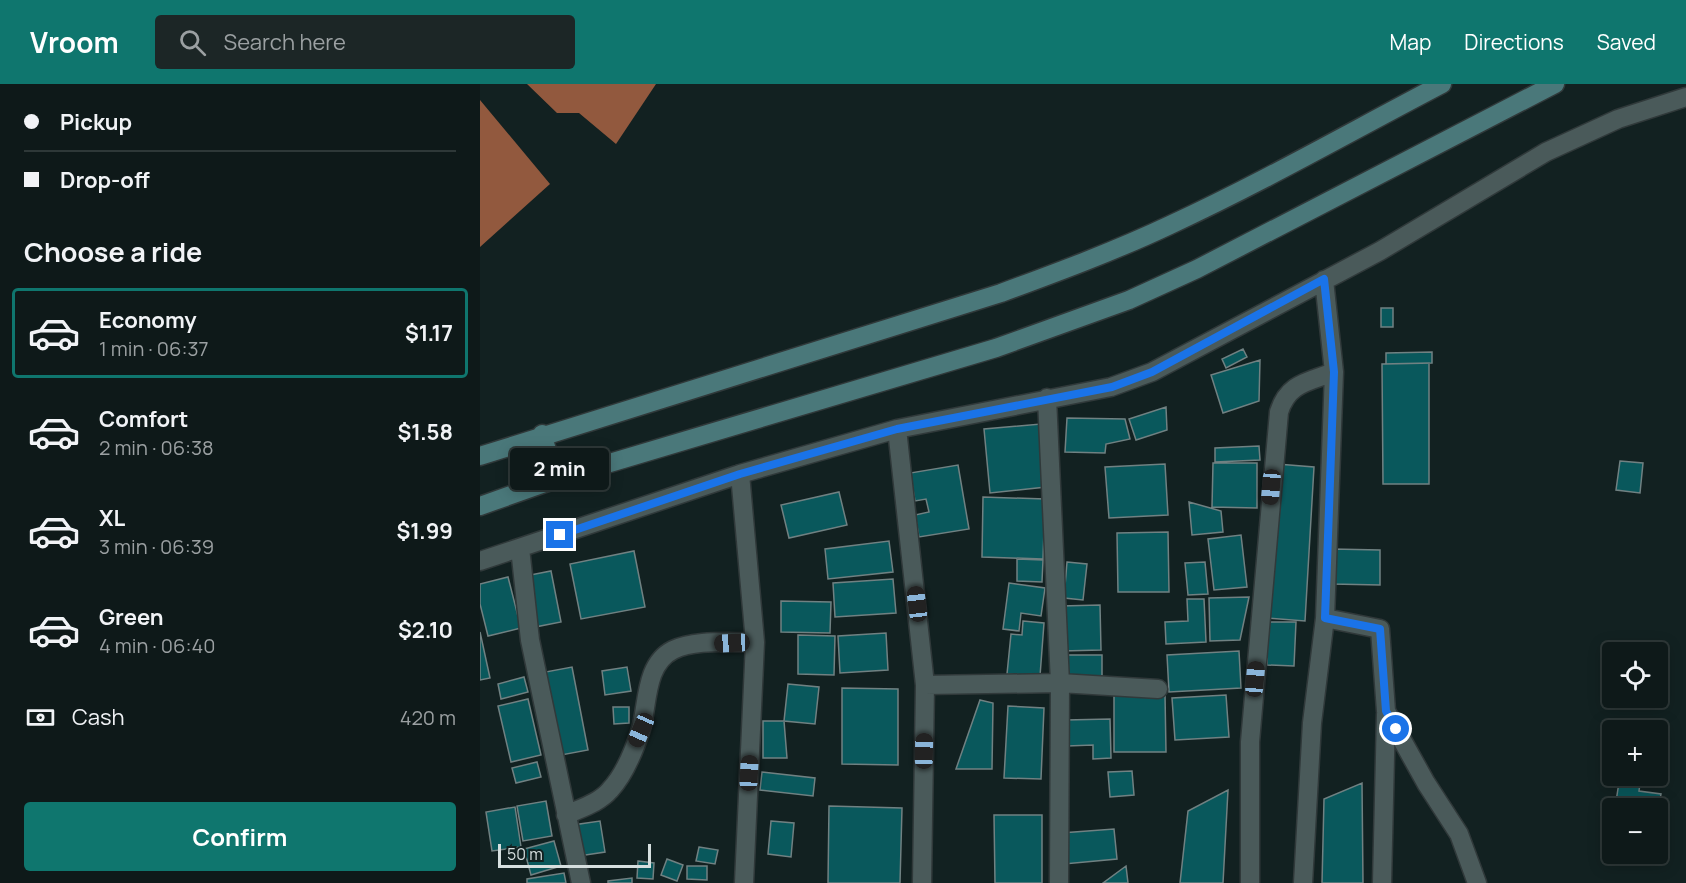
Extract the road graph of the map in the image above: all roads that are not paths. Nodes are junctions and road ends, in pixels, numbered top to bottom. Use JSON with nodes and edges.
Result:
{"nodes":[{"id":1,"x":1442,"y":84,"type":"edge"},
{"id":2,"x":1555,"y":84,"type":"edge"},
{"id":3,"x":1686,"y":97,"type":"edge"},
{"id":4,"x":1324,"y":279,"type":"junction"},
{"id":5,"x":1334,"y":372,"type":"junction"},
{"id":6,"x":1047,"y":398,"type":"junction"},
{"id":7,"x":897,"y":429,"type":"junction"},
{"id":8,"x":542,"y":434,"type":"junction"},
{"id":9,"x":480,"y":456,"type":"edge"},
{"id":10,"x":740,"y":474,"type":"junction"},
{"id":11,"x":556,"y":479,"type":"junction"},
{"id":12,"x":480,"y":506,"type":"edge"},
{"id":13,"x":520,"y":548,"type":"junction"},
{"id":14,"x":480,"y":561,"type":"edge"},
{"id":15,"x":1325,"y":618,"type":"junction"},
{"id":16,"x":755,"y":642,"type":"junction"},
{"id":17,"x":1060,"y":683,"type":"junction"},
{"id":18,"x":925,"y":685,"type":"junction"},
{"id":19,"x":1158,"y":689,"type":"dead end"},
{"id":20,"x":1386,"y":711,"type":"junction"},
{"id":21,"x":566,"y":815,"type":"junction"},
{"id":22,"x":581,"y":883,"type":"edge"},
{"id":23,"x":744,"y":883,"type":"edge"},
{"id":24,"x":922,"y":883,"type":"edge"},
{"id":25,"x":1059,"y":883,"type":"edge"},
{"id":26,"x":1250,"y":883,"type":"edge"},
{"id":27,"x":1303,"y":883,"type":"edge"},
{"id":28,"x":1382,"y":883,"type":"edge"},
{"id":29,"x":1477,"y":883,"type":"edge"}],
"edges":[{"from":1,"to":8,"type":"main road"},
{"from":2,"to":11,"type":"main road"},
{"from":3,"to":4,"type":"street"},
{"from":4,"to":5,"type":"street"},
{"from":4,"to":6,"type":"street"},
{"from":5,"to":15,"type":"street"},
{"from":5,"to":26,"type":"street"},
{"from":6,"to":7,"type":"street"},
{"from":6,"to":17,"type":"street"},
{"from":7,"to":10,"type":"street"},
{"from":7,"to":18,"type":"street"},
{"from":8,"to":9,"type":"main road"},
{"from":8,"to":11,"type":"main road"},
{"from":10,"to":13,"type":"street"},
{"from":10,"to":16,"type":"street"},
{"from":11,"to":12,"type":"main road"},
{"from":13,"to":14,"type":"street"},
{"from":13,"to":21,"type":"street"},
{"from":15,"to":20,"type":"street"},
{"from":15,"to":27,"type":"street"},
{"from":16,"to":21,"type":"street"},
{"from":16,"to":23,"type":"street"},
{"from":17,"to":18,"type":"street"},
{"from":17,"to":19,"type":"street"},
{"from":17,"to":25,"type":"street"},
{"from":18,"to":24,"type":"street"},
{"from":20,"to":28,"type":"street"},
{"from":20,"to":29,"type":"street"},
{"from":21,"to":22,"type":"street"}]}
